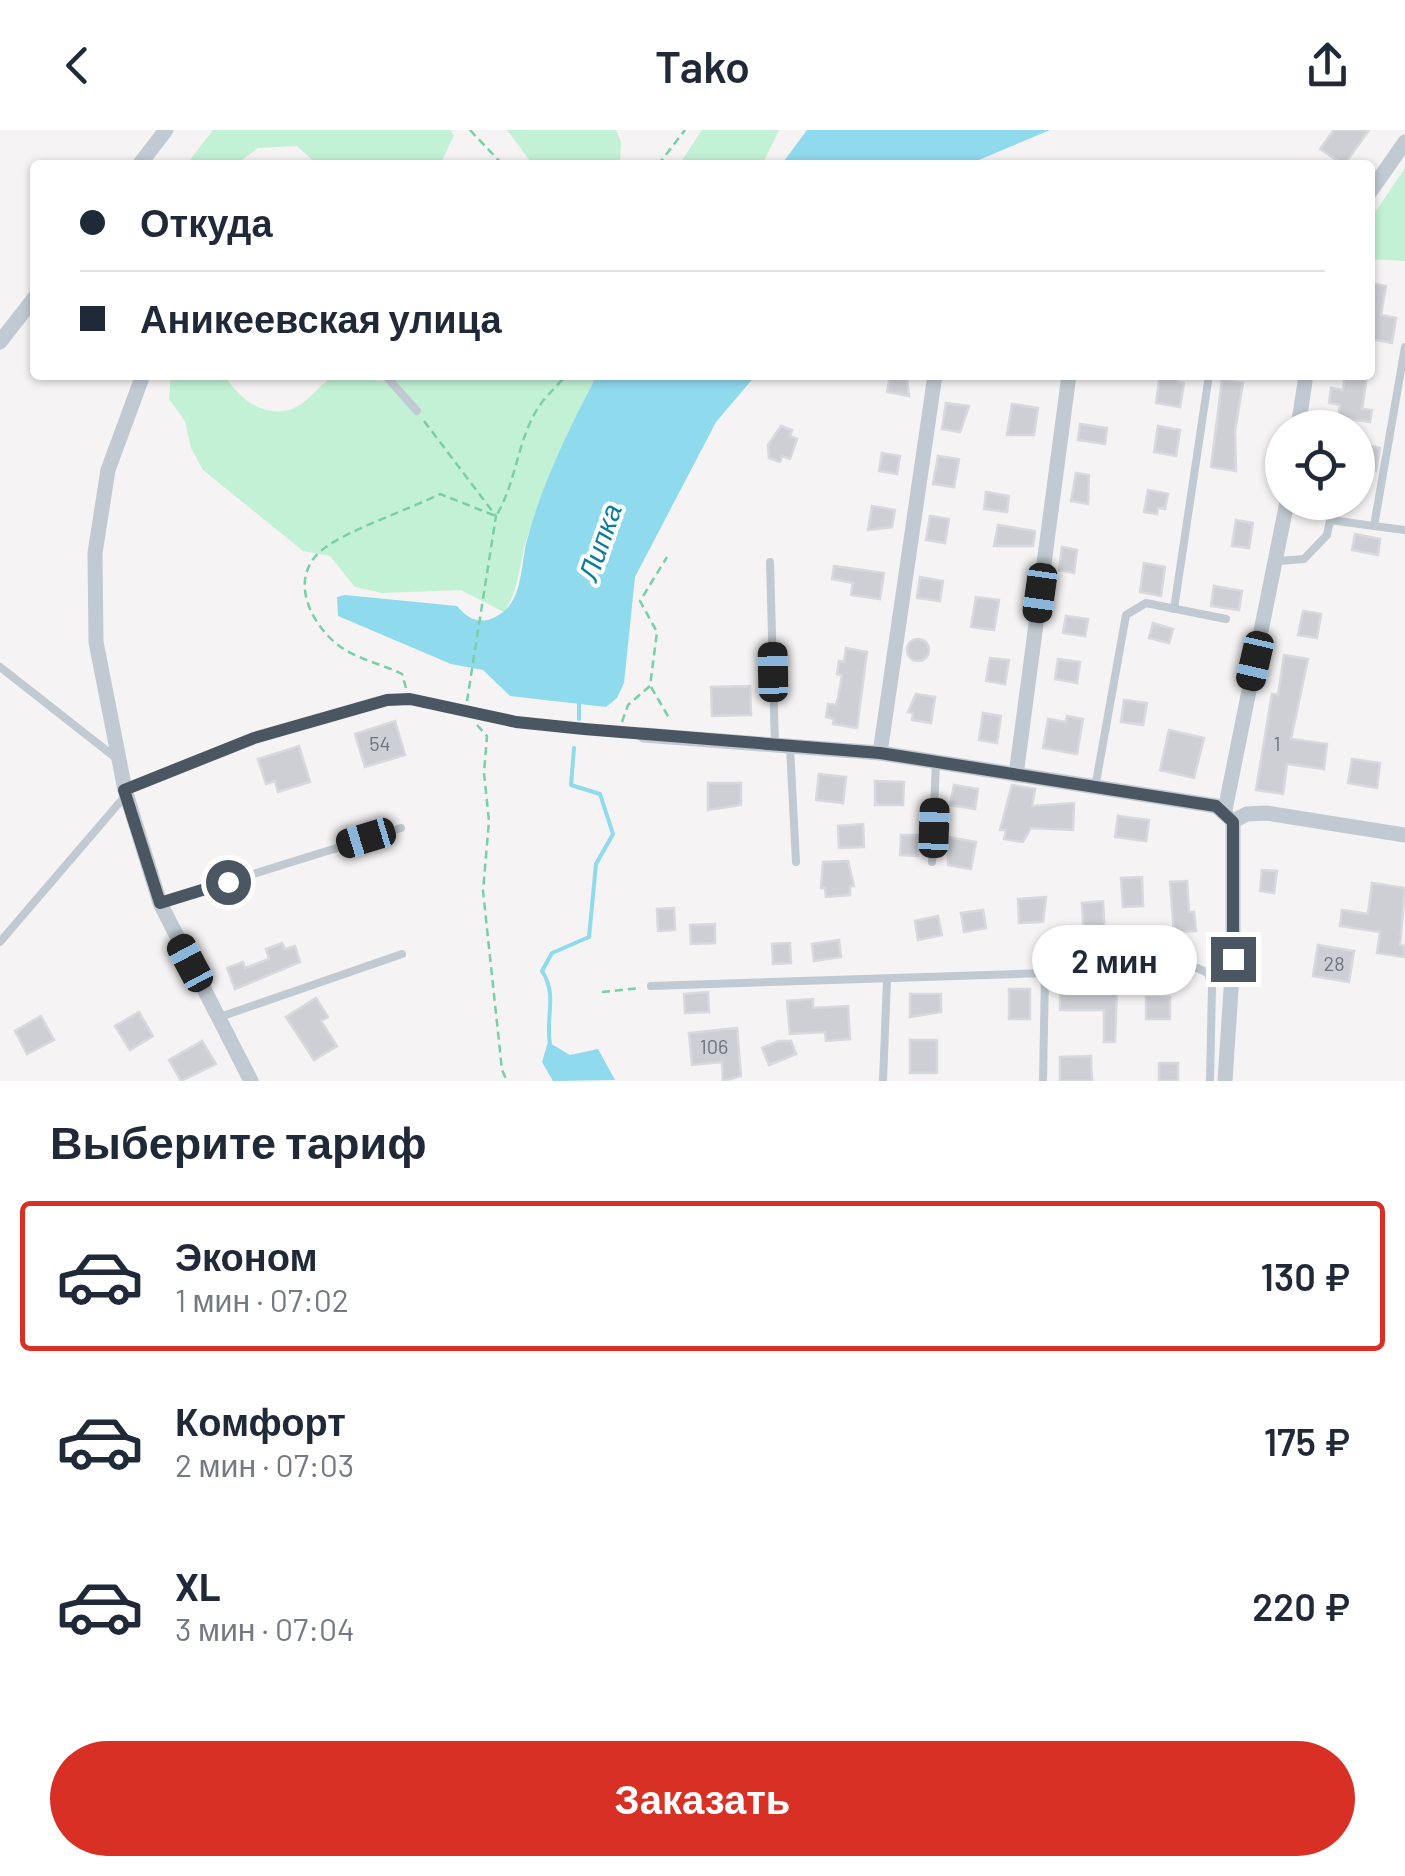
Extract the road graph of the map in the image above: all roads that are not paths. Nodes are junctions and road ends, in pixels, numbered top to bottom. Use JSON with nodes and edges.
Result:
{"nodes":[{"id":1,"x":166,"y":130,"type":"edge"},
{"id":2,"x":1405,"y":142,"type":"edge"},
{"id":3,"x":143,"y":160,"type":"edge"},
{"id":4,"x":1375,"y":185,"type":"edge"},
{"id":5,"x":30,"y":304,"type":"edge"},
{"id":6,"x":0,"y":342,"type":"edge"},
{"id":7,"x":1405,"y":347,"type":"edge"},
{"id":8,"x":140,"y":380,"type":"edge"},
{"id":9,"x":389,"y":380,"type":"edge"},
{"id":10,"x":935,"y":380,"type":"edge"},
{"id":11,"x":1067,"y":380,"type":"edge"},
{"id":12,"x":1208,"y":380,"type":"edge"},
{"id":13,"x":1305,"y":380,"type":"edge"},
{"id":14,"x":1301,"y":410,"type":"edge"},
{"id":15,"x":417,"y":411,"type":"road end"},
{"id":16,"x":1284,"y":520,"type":"edge"},
{"id":17,"x":1374,"y":526,"type":"junction"},
{"id":18,"x":1405,"y":530,"type":"edge"},
{"id":19,"x":1278,"y":561,"type":"junction"},
{"id":20,"x":770,"y":562,"type":"dead end"},
{"id":21,"x":1174,"y":609,"type":"junction"},
{"id":22,"x":1226,"y":618,"type":"dead end"},
{"id":23,"x":0,"y":666,"type":"edge"},
{"id":24,"x":644,"y":736,"type":"joint"},
{"id":25,"x":783,"y":747,"type":"junction"},
{"id":26,"x":880,"y":753,"type":"junction"},
{"id":27,"x":119,"y":760,"type":"junction"},
{"id":28,"x":936,"y":761,"type":"junction"},
{"id":29,"x":1016,"y":775,"type":"junction"},
{"id":30,"x":1095,"y":788,"type":"junction"},
{"id":31,"x":125,"y":793,"type":"junction"},
{"id":32,"x":1229,"y":816,"type":"junction"},
{"id":33,"x":400,"y":828,"type":"dead end"},
{"id":34,"x":1405,"y":835,"type":"edge"},
{"id":35,"x":796,"y":862,"type":"dead end"},
{"id":36,"x":932,"y":862,"type":"dead end"},
{"id":37,"x":160,"y":903,"type":"junction"},
{"id":38,"x":0,"y":942,"type":"edge"},
{"id":39,"x":402,"y":954,"type":"dead end"},
{"id":40,"x":1232,"y":968,"type":"junction"},
{"id":41,"x":1045,"y":974,"type":"junction"},
{"id":42,"x":1208,"y":974,"type":"junction"},
{"id":43,"x":887,"y":980,"type":"junction"},
{"id":44,"x":652,"y":986,"type":"road end"},
{"id":45,"x":215,"y":1018,"type":"junction"},
{"id":46,"x":250,"y":1081,"type":"edge"},
{"id":47,"x":883,"y":1081,"type":"edge"},
{"id":48,"x":1042,"y":1081,"type":"edge"},
{"id":49,"x":1210,"y":1081,"type":"edge"},
{"id":50,"x":1225,"y":1081,"type":"edge"}],
"edges":[{"from":1,"to":3,"type":"street"},
{"from":2,"to":4,"type":"street"},
{"from":5,"to":6,"type":"street"},
{"from":7,"to":17,"type":"lane"},
{"from":8,"to":27,"type":"street"},
{"from":9,"to":15,"type":"lane"},
{"from":10,"to":26,"type":"street"},
{"from":11,"to":29,"type":"street"},
{"from":12,"to":21,"type":"lane"},
{"from":13,"to":14,"type":"street"},
{"from":16,"to":19,"type":"street"},
{"from":17,"to":18,"type":"lane"},
{"from":17,"to":19,"type":"lane"},
{"from":19,"to":32,"type":"street"},
{"from":20,"to":25,"type":"lane"},
{"from":21,"to":22,"type":"lane"},
{"from":21,"to":30,"type":"lane"},
{"from":23,"to":27,"type":"lane"},
{"from":24,"to":25,"type":"street"},
{"from":24,"to":31,"type":"lane"},
{"from":25,"to":26,"type":"street"},
{"from":25,"to":35,"type":"lane"},
{"from":26,"to":28,"type":"street"},
{"from":27,"to":31,"type":"street"},
{"from":28,"to":29,"type":"street"},
{"from":28,"to":36,"type":"lane"},
{"from":29,"to":30,"type":"street"},
{"from":30,"to":32,"type":"street"},
{"from":31,"to":37,"type":"street"},
{"from":31,"to":38,"type":"lane"},
{"from":32,"to":34,"type":"street"},
{"from":32,"to":40,"type":"street"},
{"from":33,"to":37,"type":"lane"},
{"from":37,"to":45,"type":"street"},
{"from":39,"to":45,"type":"lane"},
{"from":40,"to":42,"type":"lane"},
{"from":40,"to":50,"type":"street"},
{"from":41,"to":42,"type":"lane"},
{"from":41,"to":43,"type":"lane"},
{"from":41,"to":48,"type":"lane"},
{"from":42,"to":49,"type":"lane"},
{"from":43,"to":44,"type":"lane"},
{"from":43,"to":47,"type":"lane"},
{"from":45,"to":46,"type":"street"}]}
